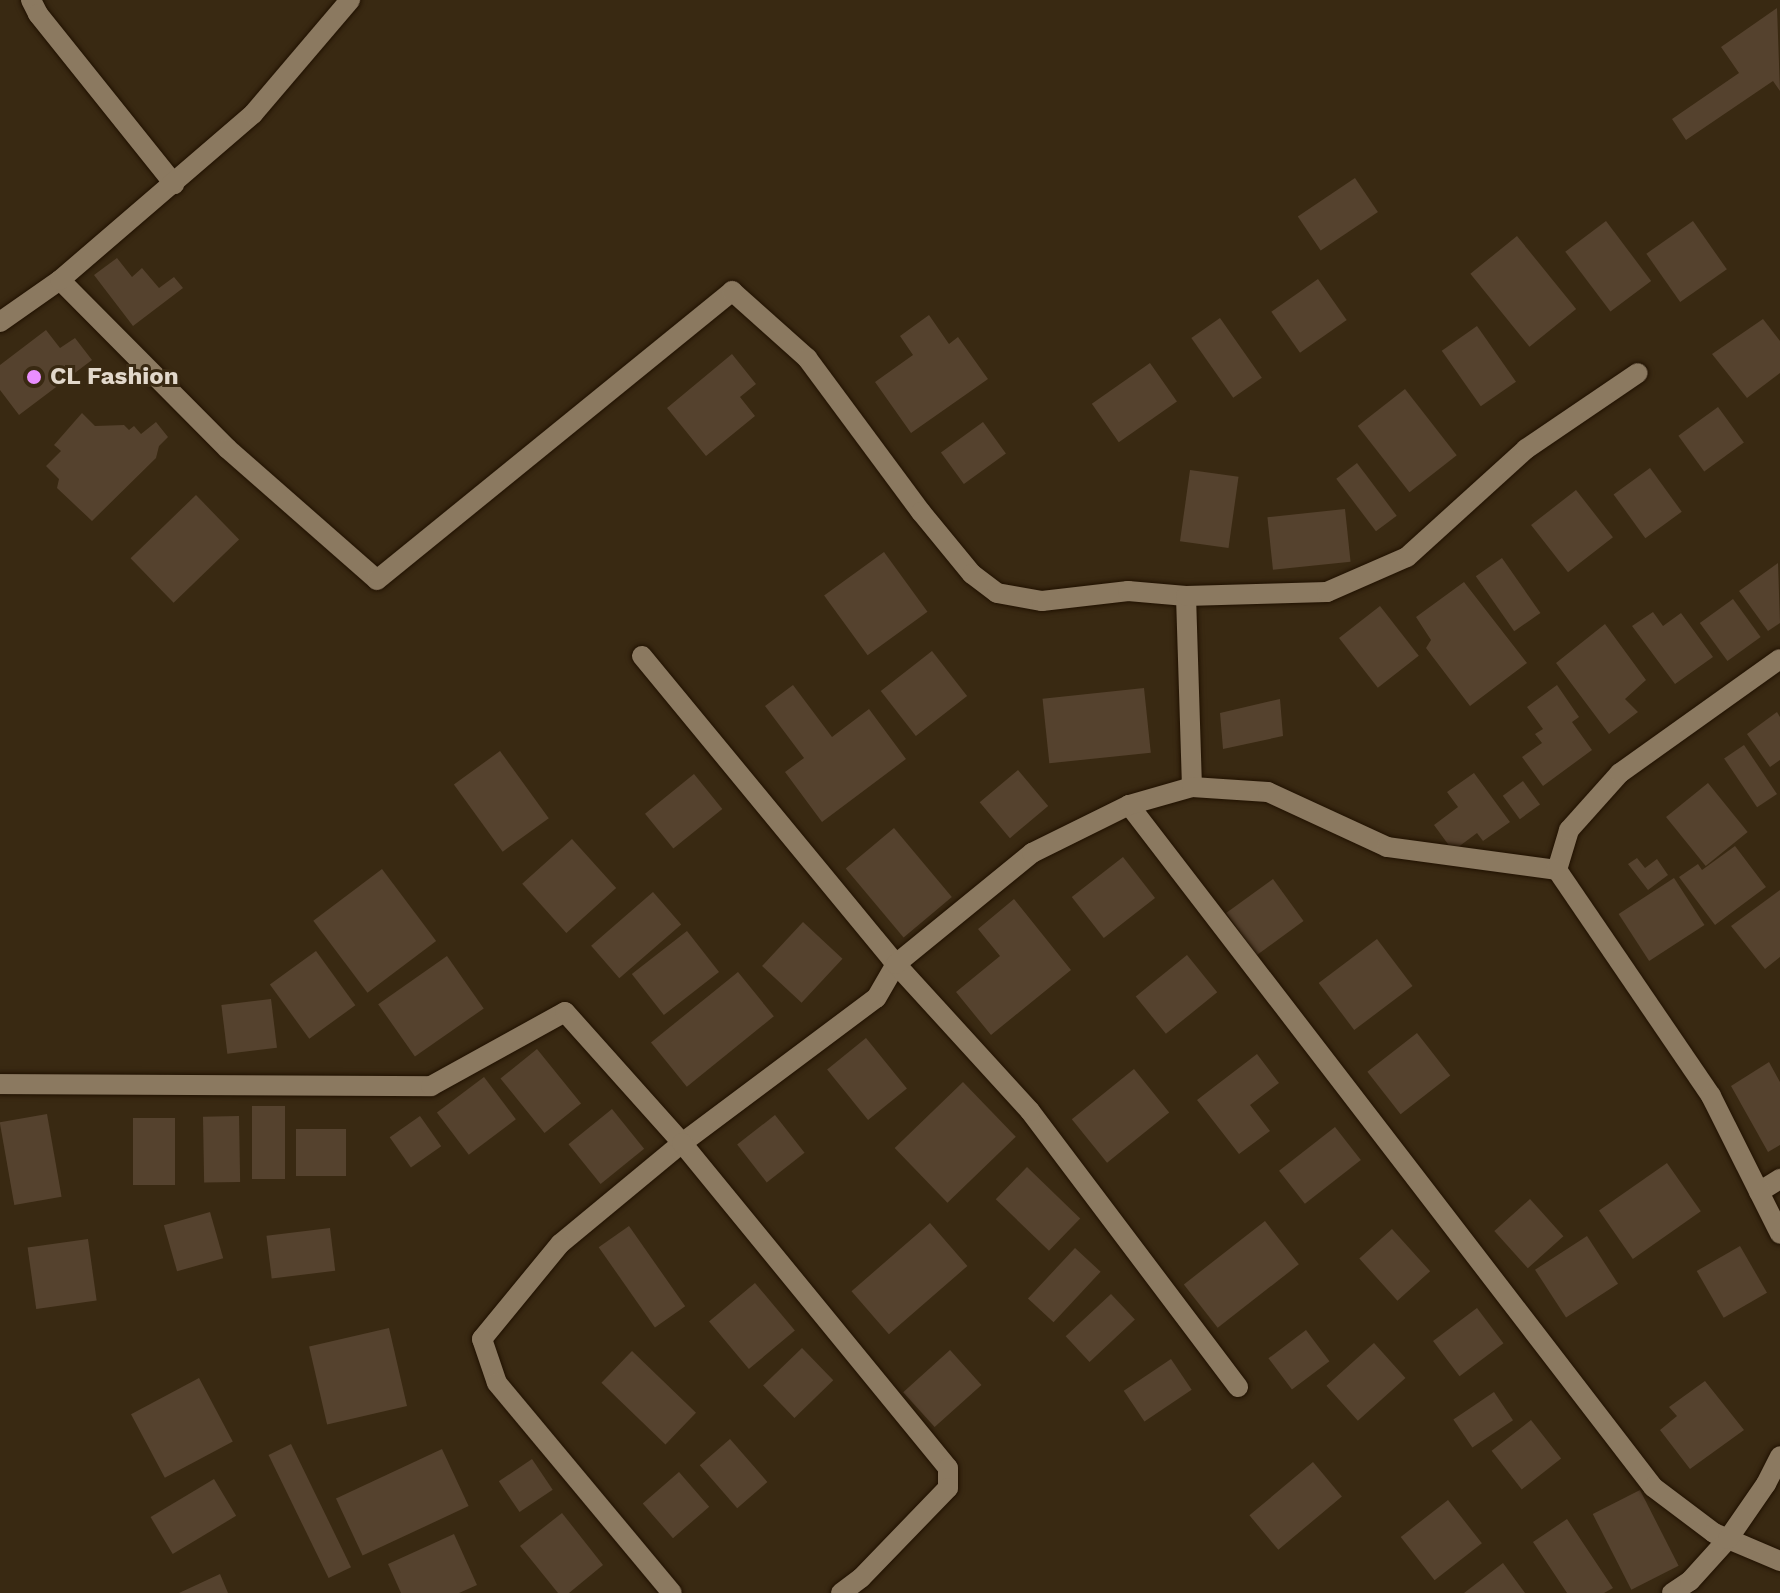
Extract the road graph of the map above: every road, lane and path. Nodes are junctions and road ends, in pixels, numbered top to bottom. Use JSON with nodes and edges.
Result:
{"nodes":[{"id":1,"x":31,"y":0,"type":"edge"},
{"id":2,"x":350,"y":0,"type":"edge"},
{"id":3,"x":174,"y":184,"type":"junction"},
{"id":4,"x":60,"y":280,"type":"junction"},
{"id":5,"x":0,"y":322,"type":"edge"},
{"id":6,"x":1638,"y":373,"type":"dead end"},
{"id":7,"x":1186,"y":596,"type":"junction"},
{"id":8,"x":642,"y":656,"type":"dead end"},
{"id":9,"x":1780,"y":659,"type":"edge"},
{"id":10,"x":1192,"y":787,"type":"junction"},
{"id":11,"x":1129,"y":805,"type":"junction"},
{"id":12,"x":1557,"y":870,"type":"junction"},
{"id":13,"x":896,"y":964,"type":"junction"},
{"id":14,"x":0,"y":1084,"type":"edge"},
{"id":15,"x":682,"y":1143,"type":"junction"},
{"id":16,"x":1780,"y":1179,"type":"edge"},
{"id":17,"x":1759,"y":1192,"type":"junction"},
{"id":18,"x":1780,"y":1234,"type":"edge"},
{"id":19,"x":1238,"y":1387,"type":"dead end"},
{"id":20,"x":1780,"y":1456,"type":"edge"},
{"id":21,"x":1728,"y":1539,"type":"junction"},
{"id":22,"x":1780,"y":1561,"type":"edge"},
{"id":23,"x":672,"y":1593,"type":"edge"},
{"id":24,"x":841,"y":1593,"type":"edge"},
{"id":25,"x":1672,"y":1593,"type":"edge"}],
"edges":[{"from":1,"to":3,"type":"street"},
{"from":2,"to":3,"type":"street"},
{"from":3,"to":4,"type":"street"},
{"from":4,"to":5,"type":"street"},
{"from":4,"to":7,"type":"street"},
{"from":6,"to":7,"type":"street"},
{"from":7,"to":10,"type":"street"},
{"from":8,"to":13,"type":"street"},
{"from":9,"to":12,"type":"street"},
{"from":10,"to":11,"type":"street"},
{"from":10,"to":12,"type":"street"},
{"from":11,"to":13,"type":"street"},
{"from":11,"to":21,"type":"street"},
{"from":12,"to":17,"type":"street"},
{"from":13,"to":15,"type":"street"},
{"from":13,"to":19,"type":"street"},
{"from":14,"to":15,"type":"street"},
{"from":15,"to":23,"type":"street"},
{"from":15,"to":24,"type":"street"},
{"from":16,"to":17,"type":"street"},
{"from":17,"to":18,"type":"street"},
{"from":20,"to":21,"type":"street"},
{"from":21,"to":22,"type":"street"},
{"from":21,"to":25,"type":"street"}]}
